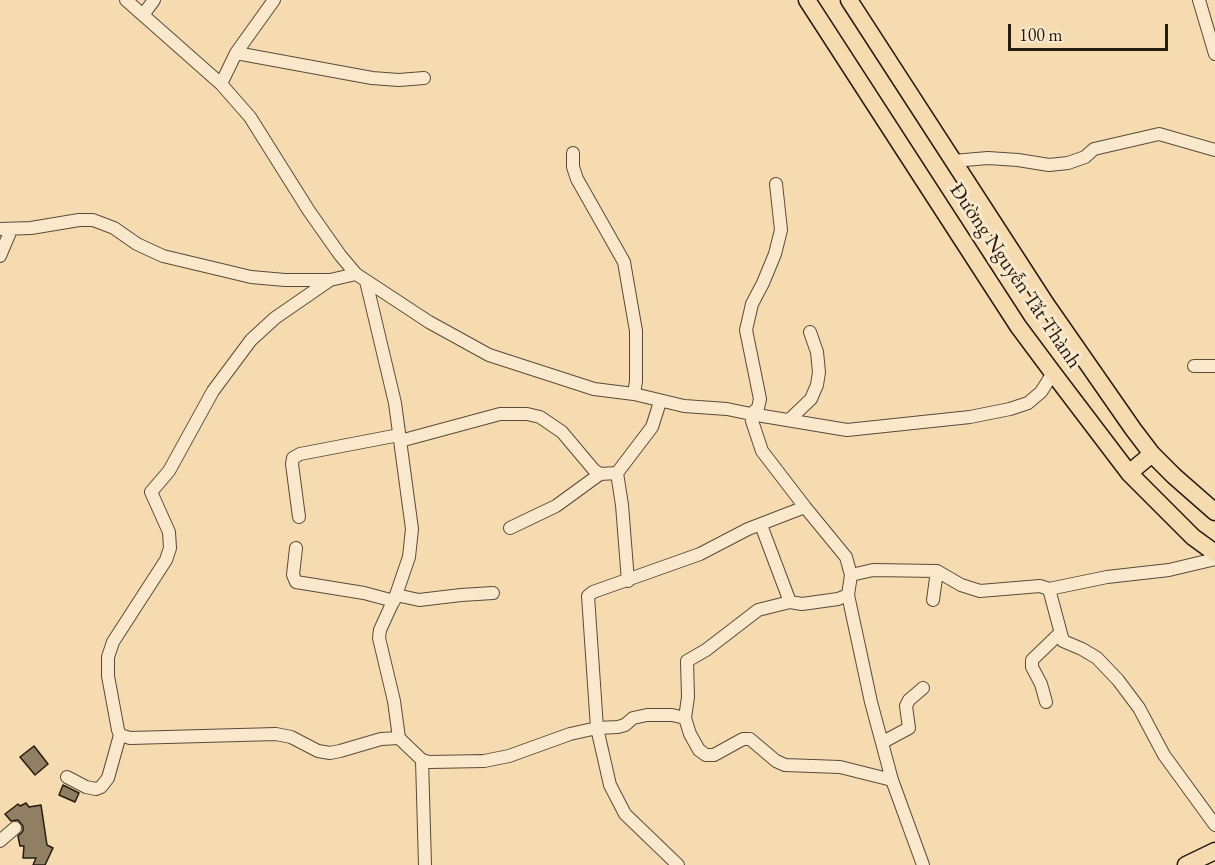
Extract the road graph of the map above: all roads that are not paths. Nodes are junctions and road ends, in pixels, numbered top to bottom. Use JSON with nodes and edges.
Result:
{"nodes":[{"id":1,"x":126,"y":0,"type":"edge"},
{"id":2,"x":154,"y":0,"type":"edge"},
{"id":3,"x":274,"y":0,"type":"edge"},
{"id":4,"x":807,"y":0,"type":"edge"},
{"id":5,"x":849,"y":0,"type":"edge"},
{"id":6,"x":1199,"y":0,"type":"edge"},
{"id":7,"x":143,"y":15,"type":"junction"},
{"id":8,"x":1211,"y":23,"type":"edge"},
{"id":9,"x":236,"y":53,"type":"junction"},
{"id":10,"x":1215,"y":54,"type":"edge"},
{"id":11,"x":424,"y":78,"type":"dead end"},
{"id":12,"x":221,"y":84,"type":"junction"},
{"id":13,"x":1215,"y":150,"type":"edge"},
{"id":14,"x":573,"y":153,"type":"dead end"},
{"id":15,"x":953,"y":161,"type":"junction"},
{"id":16,"x":776,"y":184,"type":"dead end"},
{"id":17,"x":5,"y":230,"type":"edge"},
{"id":18,"x":0,"y":256,"type":"edge"},
{"id":19,"x":356,"y":274,"type":"junction"},
{"id":20,"x":330,"y":280,"type":"junction"},
{"id":21,"x":366,"y":282,"type":"junction"},
{"id":22,"x":810,"y":332,"type":"dead end"},
{"id":23,"x":1194,"y":366,"type":"dead end"},
{"id":24,"x":1215,"y":366,"type":"edge"},
{"id":25,"x":1053,"y":373,"type":"junction"},
{"id":26,"x":633,"y":394,"type":"junction"},
{"id":27,"x":660,"y":402,"type":"junction"},
{"id":28,"x":751,"y":414,"type":"junction"},
{"id":29,"x":789,"y":420,"type":"junction"},
{"id":30,"x":400,"y":438,"type":"junction"},
{"id":31,"x":1152,"y":454,"type":"junction"},
{"id":32,"x":617,"y":473,"type":"junction"},
{"id":33,"x":1129,"y":473,"type":"junction"},
{"id":34,"x":600,"y":474,"type":"junction"},
{"id":35,"x":804,"y":507,"type":"junction"},
{"id":36,"x":1215,"y":512,"type":"edge"},
{"id":37,"x":299,"y":517,"type":"dead end"},
{"id":38,"x":761,"y":525,"type":"junction"},
{"id":39,"x":510,"y":528,"type":"dead end"},
{"id":40,"x":296,"y":548,"type":"dead end"},
{"id":41,"x":1215,"y":553,"type":"edge"},
{"id":42,"x":1215,"y":559,"type":"edge"},
{"id":43,"x":937,"y":572,"type":"junction"},
{"id":44,"x":851,"y":576,"type":"junction"},
{"id":45,"x":628,"y":581,"type":"junction"},
{"id":46,"x":1049,"y":589,"type":"junction"},
{"id":47,"x":493,"y":594,"type":"dead end"},
{"id":48,"x":848,"y":595,"type":"junction"},
{"id":49,"x":395,"y":598,"type":"junction"},
{"id":50,"x":933,"y":600,"type":"dead end"},
{"id":51,"x":790,"y":603,"type":"junction"},
{"id":52,"x":1060,"y":633,"type":"junction"},
{"id":53,"x":923,"y":688,"type":"dead end"},
{"id":54,"x":1046,"y":702,"type":"dead end"},
{"id":55,"x":685,"y":718,"type":"junction"},
{"id":56,"x":597,"y":728,"type":"junction"},
{"id":57,"x":120,"y":735,"type":"junction"},
{"id":58,"x":399,"y":738,"type":"junction"},
{"id":59,"x":883,"y":742,"type":"junction"},
{"id":60,"x":422,"y":760,"type":"junction"},
{"id":61,"x":67,"y":777,"type":"dead end"},
{"id":62,"x":892,"y":780,"type":"junction"},
{"id":63,"x":1215,"y":825,"type":"edge"},
{"id":64,"x":15,"y":828,"type":"dead end"},
{"id":65,"x":0,"y":841,"type":"edge"},
{"id":66,"x":1215,"y":851,"type":"edge"},
{"id":67,"x":425,"y":865,"type":"edge"},
{"id":68,"x":678,"y":865,"type":"edge"},
{"id":69,"x":923,"y":865,"type":"edge"},
{"id":70,"x":1186,"y":865,"type":"edge"}],
"edges":[{"from":1,"to":7,"type":"street"},
{"from":2,"to":7,"type":"street"},
{"from":3,"to":9,"type":"street"},
{"from":4,"to":25,"type":"main road","name":"Đường Nguyễn Tất Thành"},
{"from":5,"to":15,"type":"main road","name":"Đường Nguyễn Tất Thành"},
{"from":6,"to":8,"type":"street"},
{"from":7,"to":12,"type":"street"},
{"from":8,"to":10,"type":"street"},
{"from":9,"to":11,"type":"street"},
{"from":9,"to":12,"type":"street"},
{"from":12,"to":19,"type":"street"},
{"from":13,"to":15,"type":"street"},
{"from":14,"to":26,"type":"street"},
{"from":15,"to":31,"type":"main road","name":"Đường Nguyễn Tất Thành"},
{"from":16,"to":28,"type":"street"},
{"from":17,"to":18,"type":"street"},
{"from":17,"to":20,"type":"street"},
{"from":19,"to":20,"type":"street"},
{"from":19,"to":21,"type":"street"},
{"from":20,"to":57,"type":"street"},
{"from":21,"to":26,"type":"street"},
{"from":21,"to":30,"type":"street"},
{"from":22,"to":29,"type":"street"},
{"from":23,"to":24,"type":"street"},
{"from":25,"to":29,"type":"street"},
{"from":25,"to":33,"type":"main road","name":"Đường Nguyễn Tất Thành"},
{"from":26,"to":27,"type":"street"},
{"from":27,"to":28,"type":"street"},
{"from":27,"to":32,"type":"street"},
{"from":28,"to":29,"type":"street"},
{"from":28,"to":35,"type":"street"},
{"from":30,"to":34,"type":"street"},
{"from":30,"to":37,"type":"street"},
{"from":30,"to":49,"type":"street"},
{"from":31,"to":33,"type":"main road"},
{"from":31,"to":36,"type":"main road","name":"Đường Nguyễn Tất Thành"},
{"from":32,"to":34,"type":"street"},
{"from":32,"to":45,"type":"street"},
{"from":33,"to":41,"type":"main road","name":"Đường Nguyễn Tất Thành"},
{"from":34,"to":39,"type":"street"},
{"from":35,"to":38,"type":"street"},
{"from":35,"to":44,"type":"street"},
{"from":38,"to":45,"type":"street"},
{"from":38,"to":51,"type":"street"},
{"from":40,"to":49,"type":"street"},
{"from":42,"to":46,"type":"street"},
{"from":43,"to":44,"type":"street"},
{"from":43,"to":46,"type":"street"},
{"from":43,"to":50,"type":"street"},
{"from":44,"to":48,"type":"street"},
{"from":45,"to":56,"type":"street"},
{"from":46,"to":52,"type":"street"},
{"from":47,"to":49,"type":"street"},
{"from":48,"to":51,"type":"street"},
{"from":48,"to":59,"type":"street"},
{"from":49,"to":58,"type":"street"},
{"from":51,"to":55,"type":"street"},
{"from":52,"to":54,"type":"street"},
{"from":52,"to":63,"type":"street"},
{"from":53,"to":59,"type":"street"},
{"from":55,"to":56,"type":"street"},
{"from":55,"to":62,"type":"street"},
{"from":56,"to":60,"type":"street"},
{"from":56,"to":68,"type":"street"},
{"from":57,"to":58,"type":"street"},
{"from":57,"to":61,"type":"street"},
{"from":58,"to":60,"type":"street"},
{"from":59,"to":62,"type":"street"},
{"from":60,"to":67,"type":"street"},
{"from":62,"to":69,"type":"street"},
{"from":64,"to":65,"type":"street"},
{"from":66,"to":70,"type":"main road"}]}
